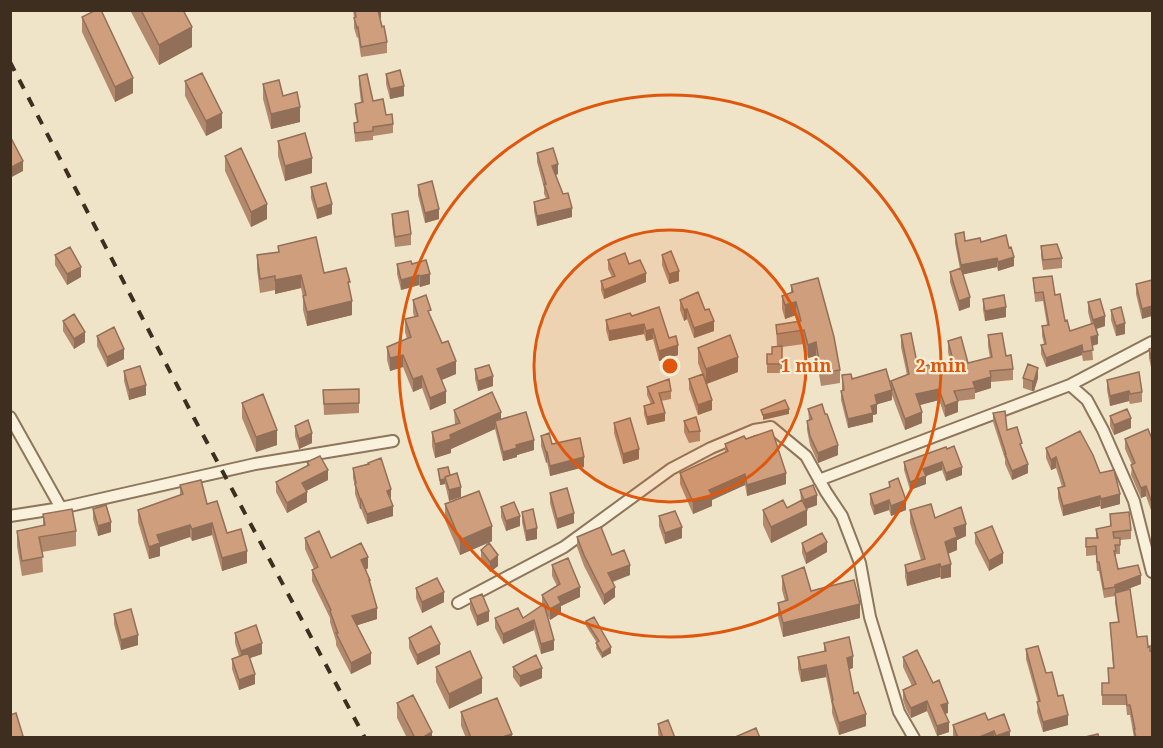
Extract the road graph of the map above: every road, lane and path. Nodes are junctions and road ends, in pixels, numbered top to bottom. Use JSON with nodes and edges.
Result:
{"nodes":[{"id":1,"x":1152,"y":342,"type":"edge"},
{"id":2,"x":1070,"y":385,"type":"junction"},
{"id":3,"x":10,"y":417,"type":"edge"},
{"id":4,"x":393,"y":441,"type":"dead end"},
{"id":5,"x":819,"y":480,"type":"junction"},
{"id":6,"x":61,"y":508,"type":"junction"},
{"id":7,"x":10,"y":516,"type":"edge"},
{"id":8,"x":1152,"y":572,"type":"edge"},
{"id":9,"x":458,"y":603,"type":"dead end"},
{"id":10,"x":914,"y":738,"type":"edge"}],
"edges":[{"from":1,"to":2,"type":"street"},
{"from":2,"to":5,"type":"street"},
{"from":2,"to":8,"type":"street"},
{"from":3,"to":6,"type":"street"},
{"from":4,"to":6,"type":"street"},
{"from":5,"to":9,"type":"street"},
{"from":5,"to":10,"type":"street"},
{"from":6,"to":7,"type":"street"}]}
